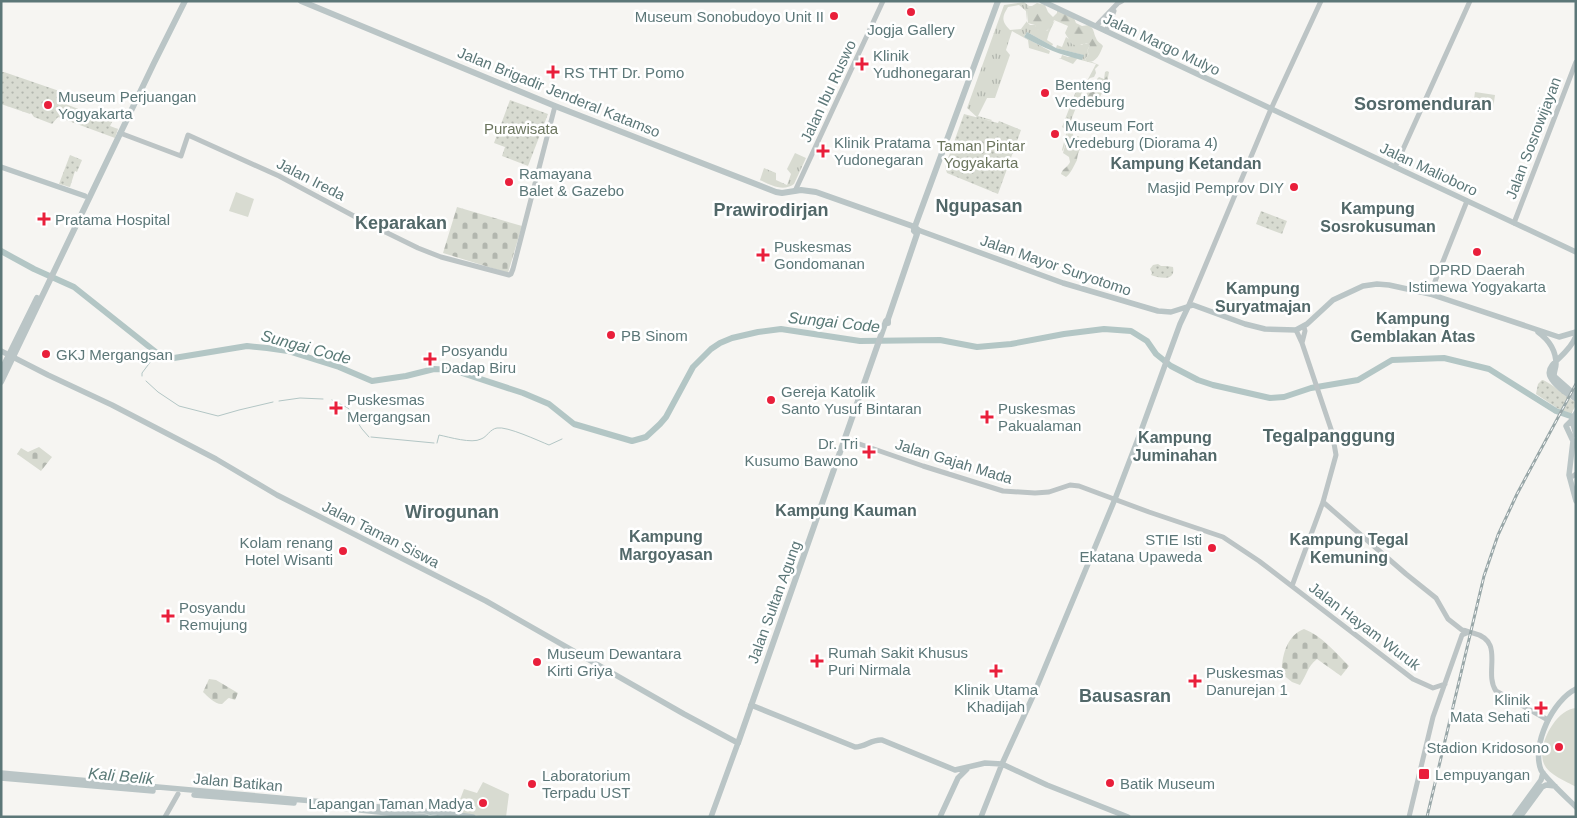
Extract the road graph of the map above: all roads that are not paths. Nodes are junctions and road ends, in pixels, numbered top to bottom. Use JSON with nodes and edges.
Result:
{"nodes":[{"id":1,"x":185,"y":1,"type":"edge"},
{"id":2,"x":300,"y":1,"type":"edge"},
{"id":3,"x":883,"y":1,"type":"edge"},
{"id":4,"x":999,"y":1,"type":"edge"},
{"id":5,"x":1042,"y":1,"type":"edge"},
{"id":6,"x":1122,"y":1,"type":"edge"},
{"id":7,"x":1321,"y":1,"type":"edge"},
{"id":8,"x":1470,"y":1,"type":"edge"},
{"id":9,"x":1115,"y":8,"type":"junction"},
{"id":10,"x":1096,"y":26,"type":"junction"},
{"id":11,"x":1106,"y":31,"type":"junction"},
{"id":12,"x":1576,"y":62,"type":"edge"},
{"id":13,"x":555,"y":106,"type":"junction"},
{"id":14,"x":1271,"y":109,"type":"junction"},
{"id":15,"x":120,"y":133,"type":"junction"},
{"id":16,"x":1,"y":167,"type":"edge"},
{"id":17,"x":1395,"y":167,"type":"junction"},
{"id":18,"x":796,"y":191,"type":"junction"},
{"id":19,"x":810,"y":192,"type":"junction"},
{"id":20,"x":87,"y":197,"type":"junction"},
{"id":21,"x":1468,"y":201,"type":"junction"},
{"id":22,"x":918,"y":217,"type":"junction"},
{"id":23,"x":900,"y":222,"type":"junction"},
{"id":24,"x":1514,"y":223,"type":"junction"},
{"id":25,"x":916,"y":230,"type":"junction"},
{"id":26,"x":1576,"y":252,"type":"edge"},
{"id":27,"x":1430,"y":294,"type":"junction"},
{"id":28,"x":1188,"y":308,"type":"junction"},
{"id":29,"x":1179,"y":310,"type":"junction"},
{"id":30,"x":1182,"y":318,"type":"junction"},
{"id":31,"x":1304,"y":327,"type":"junction"},
{"id":32,"x":1296,"y":330,"type":"junction"},
{"id":33,"x":1537,"y":331,"type":"junction"},
{"id":34,"x":1576,"y":332,"type":"edge"},
{"id":35,"x":1576,"y":336,"type":"edge"},
{"id":36,"x":1302,"y":344,"type":"junction"},
{"id":37,"x":1,"y":351,"type":"edge"},
{"id":38,"x":11,"y":356,"type":"junction"},
{"id":39,"x":1555,"y":360,"type":"junction"},
{"id":40,"x":1,"y":371,"type":"edge"},
{"id":41,"x":1,"y":382,"type":"edge"},
{"id":42,"x":1573,"y":395,"type":"edge"},
{"id":43,"x":1574,"y":418,"type":"edge"},
{"id":44,"x":1576,"y":435,"type":"edge"},
{"id":45,"x":846,"y":439,"type":"junction"},
{"id":46,"x":1576,"y":452,"type":"edge"},
{"id":47,"x":1574,"y":475,"type":"edge"},
{"id":48,"x":1576,"y":488,"type":"edge"},
{"id":49,"x":1115,"y":499,"type":"junction"},
{"id":50,"x":1576,"y":501,"type":"edge"},
{"id":51,"x":1324,"y":502,"type":"junction"},
{"id":52,"x":1292,"y":586,"type":"junction"},
{"id":53,"x":1462,"y":630,"type":"junction"},
{"id":54,"x":1469,"y":632,"type":"junction"},
{"id":55,"x":1443,"y":684,"type":"junction"},
{"id":56,"x":1433,"y":688,"type":"junction"},
{"id":57,"x":1576,"y":689,"type":"edge"},
{"id":58,"x":1439,"y":700,"type":"junction"},
{"id":59,"x":751,"y":705,"type":"junction"},
{"id":60,"x":1548,"y":720,"type":"junction"},
{"id":61,"x":738,"y":743,"type":"junction"},
{"id":62,"x":1002,"y":764,"type":"junction"},
{"id":63,"x":968,"y":768,"type":"junction"},
{"id":64,"x":955,"y":770,"type":"junction"},
{"id":65,"x":1,"y":773,"type":"edge"},
{"id":66,"x":1543,"y":773,"type":"junction"},
{"id":67,"x":1,"y":778,"type":"edge"},
{"id":68,"x":958,"y":778,"type":"junction"},
{"id":69,"x":1557,"y":787,"type":"junction"},
{"id":70,"x":179,"y":792,"type":"junction"},
{"id":71,"x":1575,"y":806,"type":"edge"},
{"id":72,"x":1523,"y":808,"type":"junction"},
{"id":73,"x":414,"y":813,"type":"junction"},
{"id":74,"x":711,"y":816,"type":"edge"},
{"id":75,"x":165,"y":817,"type":"edge"},
{"id":76,"x":426,"y":817,"type":"edge"},
{"id":77,"x":472,"y":817,"type":"edge"},
{"id":78,"x":718,"y":817,"type":"edge"},
{"id":79,"x":940,"y":817,"type":"edge"},
{"id":80,"x":981,"y":817,"type":"edge"},
{"id":81,"x":1128,"y":817,"type":"edge"},
{"id":82,"x":1409,"y":817,"type":"edge"},
{"id":83,"x":1514,"y":817,"type":"edge"},
{"id":84,"x":1520,"y":817,"type":"edge"}],
"edges":[{"from":1,"to":15,"type":"main road"},
{"from":2,"to":13,"type":"main road","name":"Jalan Brigadir Jenderal Katamso"},
{"from":3,"to":18,"type":"street","name":"Jalan Ibu Ruswo"},
{"from":4,"to":22,"type":"main road"},
{"from":4,"to":25,"type":"main road"},
{"from":5,"to":10,"type":"main road","name":"Jalan Margo Mulyo"},
{"from":6,"to":9,"type":"street"},
{"from":7,"to":14,"type":"street"},
{"from":8,"to":17,"type":"street"},
{"from":9,"to":10,"type":"street"},
{"from":9,"to":11,"type":"street"},
{"from":10,"to":11,"type":"main road","name":"Jalan Margo Mulyo"},
{"from":11,"to":14,"type":"main road","name":"Jalan Margo Mulyo"},
{"from":12,"to":24,"type":"street","name":"Jalan Sosrowijayan"},
{"from":13,"to":15,"type":"street","name":"Jalan Ireda"},
{"from":13,"to":18,"type":"main road","name":"Jalan Brigadir Jenderal Katamso"},
{"from":14,"to":17,"type":"main road","name":"Jalan Malioboro"},
{"from":14,"to":28,"type":"street"},
{"from":15,"to":20,"type":"main road"},
{"from":16,"to":20,"type":"main road"},
{"from":17,"to":21,"type":"main road","name":"Jalan Malioboro"},
{"from":18,"to":19,"type":"main road","name":"Jalan Brigadir Jenderal Katamso"},
{"from":19,"to":23,"type":"main road","name":"Jalan Brigadir Jenderal Katamso"},
{"from":19,"to":25,"type":"main road","name":"Jalan Brigadir Jenderal Katamso"},
{"from":20,"to":38,"type":"main road"},
{"from":21,"to":24,"type":"main road","name":"Jalan Malioboro"},
{"from":21,"to":27,"type":"street"},
{"from":22,"to":23,"type":"main road"},
{"from":22,"to":25,"type":"main road"},
{"from":23,"to":25,"type":"main road","name":"Jalan Brigadir Jenderal Katamso"},
{"from":24,"to":26,"type":"main road","name":"Jalan Malioboro"},
{"from":25,"to":29,"type":"main road","name":"Jalan Mayor Suryotomo"},
{"from":25,"to":45,"type":"main road","name":"Jalan Sultan Agung"},
{"from":27,"to":31,"type":"main road"},
{"from":27,"to":33,"type":"main road"},
{"from":28,"to":29,"type":"main road","name":"Jalan Mayor Suryotomo"},
{"from":28,"to":30,"type":"main road"},
{"from":28,"to":32,"type":"main road"},
{"from":29,"to":30,"type":"main road"},
{"from":30,"to":49,"type":"main road"},
{"from":31,"to":32,"type":"main road"},
{"from":31,"to":36,"type":"street"},
{"from":32,"to":36,"type":"street"},
{"from":33,"to":34,"type":"main road"},
{"from":33,"to":39,"type":"main road"},
{"from":35,"to":39,"type":"main road"},
{"from":36,"to":51,"type":"street"},
{"from":37,"to":38,"type":"main road","name":"Jalan Taman Siswa"},
{"from":38,"to":40,"type":"main road"},
{"from":38,"to":41,"type":"main road"},
{"from":38,"to":61,"type":"main road","name":"Jalan Taman Siswa"},
{"from":39,"to":42,"type":"main road"},
{"from":43,"to":44,"type":"main road"},
{"from":43,"to":50,"type":"main road"},
{"from":45,"to":49,"type":"street","name":"Jalan Gajah Mada"},
{"from":45,"to":59,"type":"main road","name":"Jalan Sultan Agung"},
{"from":46,"to":47,"type":"main road"},
{"from":47,"to":48,"type":"main road"},
{"from":49,"to":52,"type":"street","name":"Jalan Hayam Wuruk"},
{"from":49,"to":62,"type":"main road"},
{"from":51,"to":52,"type":"street"},
{"from":51,"to":53,"type":"street"},
{"from":52,"to":56,"type":"street","name":"Jalan Hayam Wuruk"},
{"from":53,"to":54,"type":"street"},
{"from":53,"to":55,"type":"street"},
{"from":54,"to":55,"type":"street"},
{"from":54,"to":60,"type":"street"},
{"from":55,"to":56,"type":"street"},
{"from":55,"to":58,"type":"street"},
{"from":56,"to":58,"type":"street"},
{"from":57,"to":60,"type":"main road"},
{"from":58,"to":82,"type":"street"},
{"from":59,"to":61,"type":"main road","name":"Jalan Sultan Agung"},
{"from":59,"to":64,"type":"main road"},
{"from":60,"to":66,"type":"main road"},
{"from":61,"to":74,"type":"main road"},
{"from":62,"to":63,"type":"main road"},
{"from":62,"to":80,"type":"main road"},
{"from":62,"to":81,"type":"main road"},
{"from":63,"to":64,"type":"main road"},
{"from":63,"to":68,"type":"main road"},
{"from":64,"to":68,"type":"main road"},
{"from":65,"to":70,"type":"main road","name":"Jalan Batikan"},
{"from":66,"to":69,"type":"main road"},
{"from":66,"to":72,"type":"main road"},
{"from":67,"to":70,"type":"main road","name":"Jalan Batikan"},
{"from":68,"to":79,"type":"main road"},
{"from":69,"to":71,"type":"main road"},
{"from":69,"to":72,"type":"main road"},
{"from":70,"to":73,"type":"main road","name":"Jalan Batikan"},
{"from":70,"to":75,"type":"street"},
{"from":72,"to":83,"type":"main road"},
{"from":72,"to":84,"type":"main road"},
{"from":73,"to":76,"type":"main road","name":"Jalan Batikan"},
{"from":73,"to":77,"type":"main road","name":"Jalan Batikan"},
{"from":74,"to":78,"type":"main road"}]}
